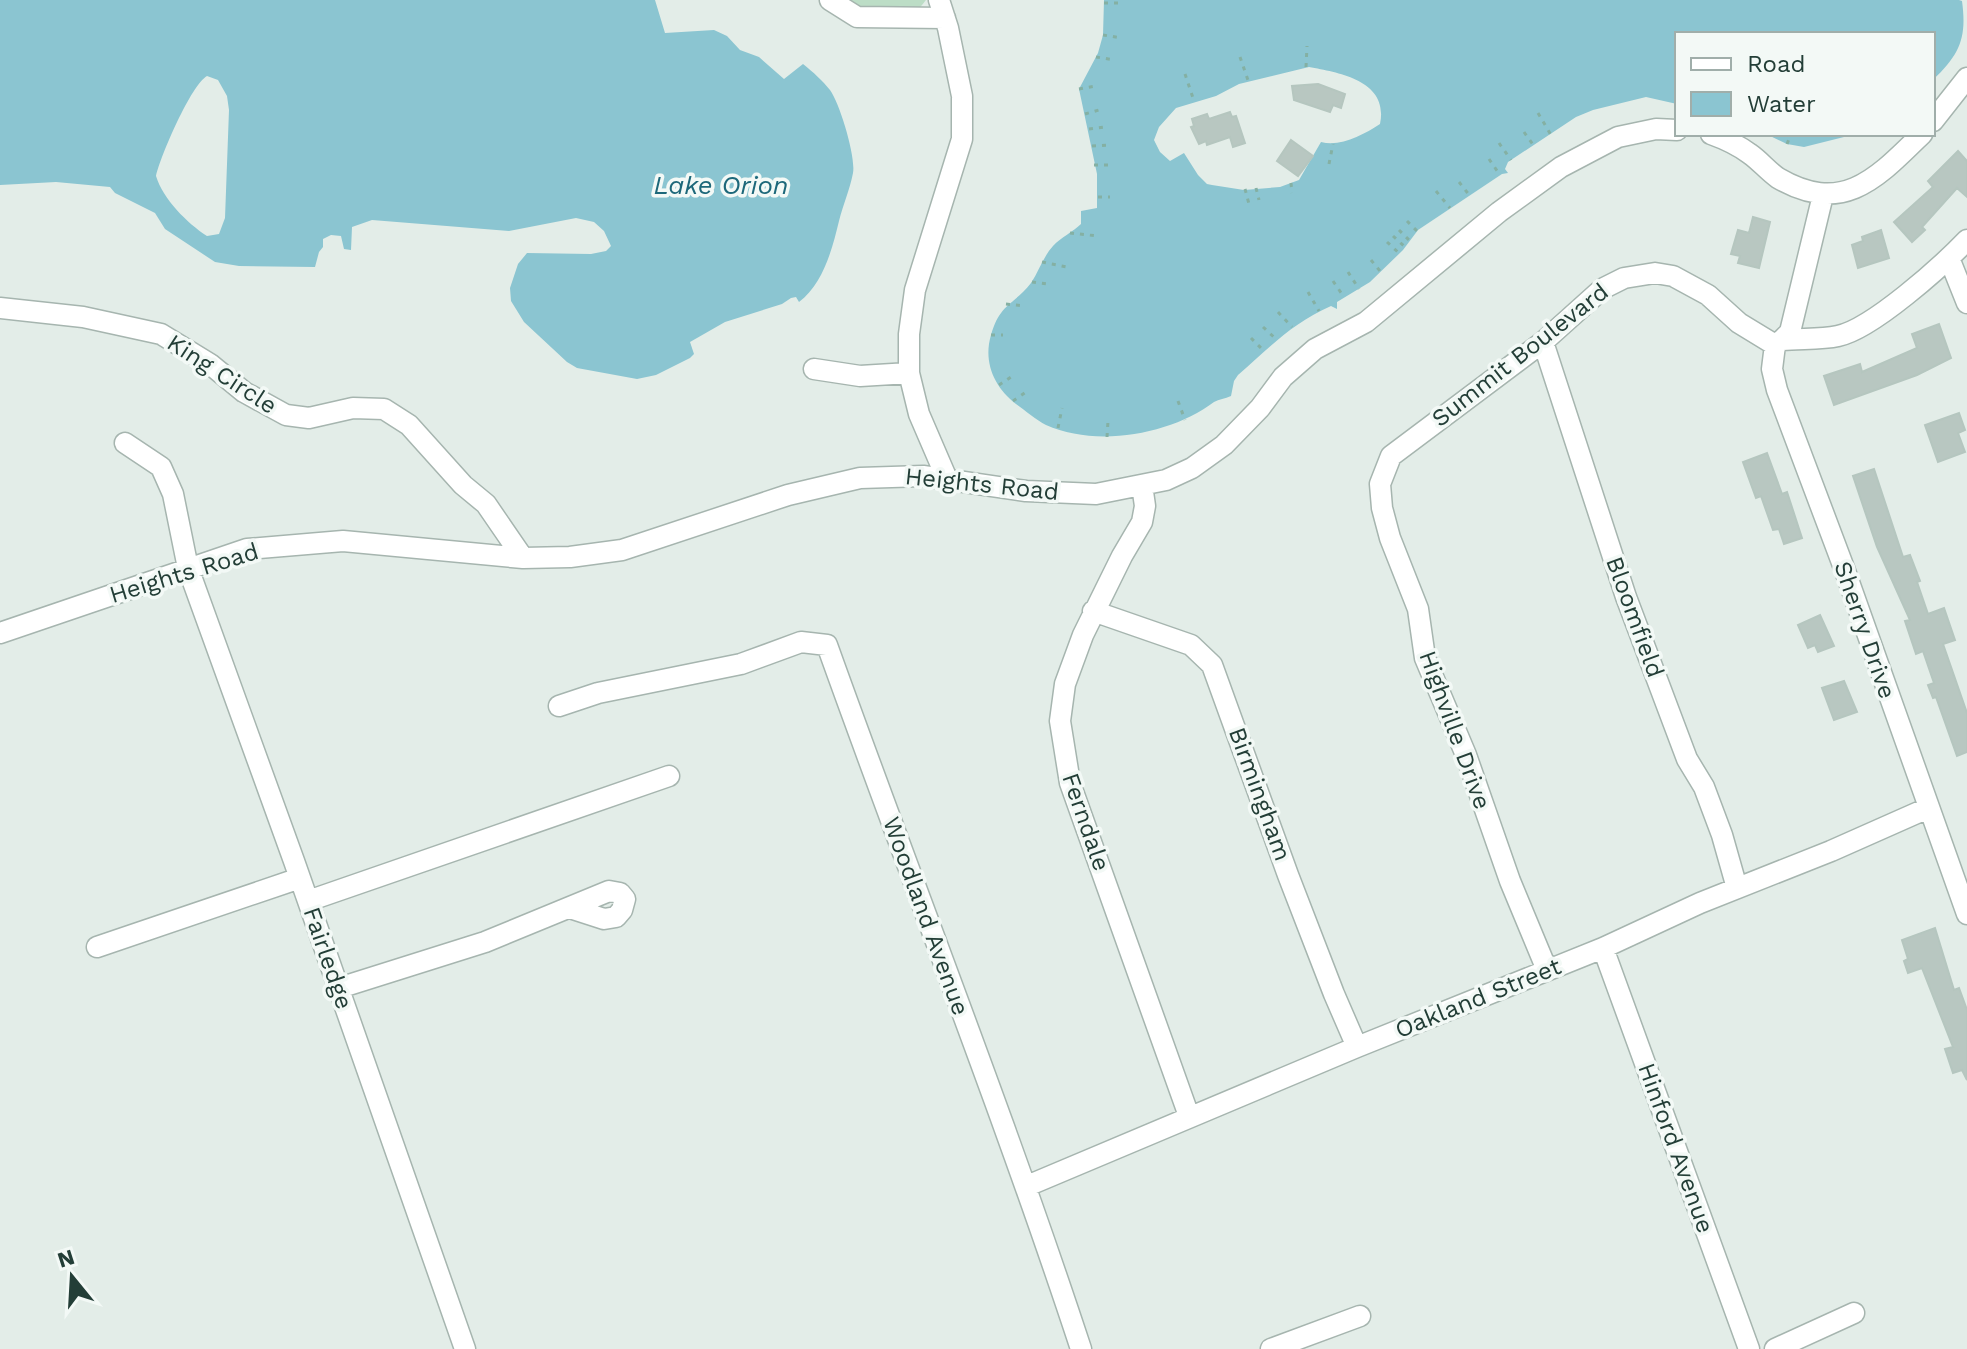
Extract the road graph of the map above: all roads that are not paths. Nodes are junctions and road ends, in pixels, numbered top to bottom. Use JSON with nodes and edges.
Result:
{"nodes":[{"id":1,"x":830,"y":0,"type":"edge"},
{"id":2,"x":942,"y":9,"type":"edge"},
{"id":3,"x":1967,"y":78,"type":"edge"},
{"id":4,"x":1935,"y":118,"type":"edge"},
{"id":5,"x":1675,"y":130,"type":"edge"},
{"id":6,"x":1715,"y":136,"type":"edge"},
{"id":7,"x":1920,"y":136,"type":"edge"},
{"id":8,"x":1823,"y":195,"type":"junction"},
{"id":9,"x":1967,"y":240,"type":"edge"},
{"id":10,"x":1949,"y":258,"type":"junction"},
{"id":11,"x":1967,"y":303,"type":"edge"},
{"id":12,"x":0,"y":308,"type":"edge"},
{"id":13,"x":1543,"y":342,"type":"junction"},
{"id":14,"x":1778,"y":342,"type":"junction"},
{"id":15,"x":814,"y":369,"type":"dead end"},
{"id":16,"x":909,"y":373,"type":"junction"},
{"id":17,"x":125,"y":443,"type":"dead end"},
{"id":18,"x":947,"y":479,"type":"junction"},
{"id":19,"x":1380,"y":484,"type":"joint"},
{"id":20,"x":1142,"y":485,"type":"junction"},
{"id":21,"x":523,"y":558,"type":"junction"},
{"id":22,"x":188,"y":568,"type":"junction"},
{"id":23,"x":1093,"y":611,"type":"junction"},
{"id":24,"x":0,"y":633,"type":"edge"},
{"id":25,"x":559,"y":706,"type":"dead end"},
{"id":26,"x":669,"y":776,"type":"dead end"},
{"id":27,"x":1928,"y":808,"type":"junction"},
{"id":28,"x":300,"y":878,"type":"junction"},
{"id":29,"x":1737,"y":888,"type":"junction"},
{"id":30,"x":308,"y":901,"type":"junction"},
{"id":31,"x":570,"y":908,"type":"dead end"},
{"id":32,"x":1967,"y":914,"type":"edge"},
{"id":33,"x":97,"y":947,"type":"dead end"},
{"id":34,"x":1603,"y":948,"type":"junction"},
{"id":35,"x":1547,"y":970,"type":"junction"},
{"id":36,"x":339,"y":988,"type":"junction"},
{"id":37,"x":1357,"y":1047,"type":"junction"},
{"id":38,"x":1189,"y":1116,"type":"junction"},
{"id":39,"x":1027,"y":1186,"type":"junction"},
{"id":40,"x":1854,"y":1313,"type":"dead end"},
{"id":41,"x":1360,"y":1316,"type":"dead end"},
{"id":42,"x":465,"y":1349,"type":"edge"},
{"id":43,"x":1081,"y":1349,"type":"edge"},
{"id":44,"x":1271,"y":1349,"type":"edge"},
{"id":45,"x":1749,"y":1349,"type":"edge"},
{"id":46,"x":1775,"y":1349,"type":"edge"}],
"edges":[{"from":1,"to":2,"type":"street"},
{"from":2,"to":16,"type":"street"},
{"from":3,"to":4,"type":"street"},
{"from":5,"to":20,"type":"street","name":"Heights Road"},
{"from":6,"to":8,"type":"street"},
{"from":7,"to":8,"type":"street"},
{"from":8,"to":14,"type":"street","name":"Sherry Drive"},
{"from":9,"to":10,"type":"street"},
{"from":10,"to":11,"type":"street"},
{"from":10,"to":14,"type":"street"},
{"from":12,"to":21,"type":"street","name":"King Circle"},
{"from":13,"to":14,"type":"street","name":"Summit Boulevard"},
{"from":13,"to":19,"type":"street","name":"Summit Boulevard"},
{"from":13,"to":29,"type":"street","name":"Bloomfield"},
{"from":14,"to":27,"type":"street","name":"Sherry Drive"},
{"from":15,"to":16,"type":"street"},
{"from":16,"to":18,"type":"street"},
{"from":17,"to":22,"type":"street","name":"Fairledge"},
{"from":18,"to":20,"type":"street","name":"Heights Road"},
{"from":18,"to":21,"type":"street","name":"Heights Road"},
{"from":19,"to":35,"type":"street","name":"Highville Drive"},
{"from":20,"to":23,"type":"street","name":"Ferndale"},
{"from":21,"to":22,"type":"street","name":"Heights Road"},
{"from":22,"to":24,"type":"street","name":"Heights Road"},
{"from":22,"to":28,"type":"street","name":"Fairledge"},
{"from":23,"to":37,"type":"street","name":"Birmingham"},
{"from":23,"to":38,"type":"street","name":"Ferndale"},
{"from":25,"to":39,"type":"street","name":"Woodland Avenue"},
{"from":26,"to":30,"type":"street"},
{"from":27,"to":29,"type":"street","name":"Oakland Street"},
{"from":27,"to":32,"type":"street","name":"Sherry Drive"},
{"from":28,"to":30,"type":"street","name":"Fairledge"},
{"from":28,"to":33,"type":"street"},
{"from":29,"to":34,"type":"street","name":"Oakland Street"},
{"from":30,"to":36,"type":"street","name":"Fairledge"},
{"from":31,"to":36,"type":"street"},
{"from":34,"to":35,"type":"street","name":"Oakland Street"},
{"from":34,"to":45,"type":"street","name":"Hinford Avenue"},
{"from":35,"to":37,"type":"street","name":"Oakland Street"},
{"from":36,"to":42,"type":"street","name":"Fairledge"},
{"from":37,"to":38,"type":"street","name":"Oakland Street"},
{"from":38,"to":39,"type":"street","name":"Oakland Street"},
{"from":39,"to":43,"type":"street","name":"Woodland Avenue"},
{"from":40,"to":46,"type":"street"},
{"from":41,"to":44,"type":"street"}]}
